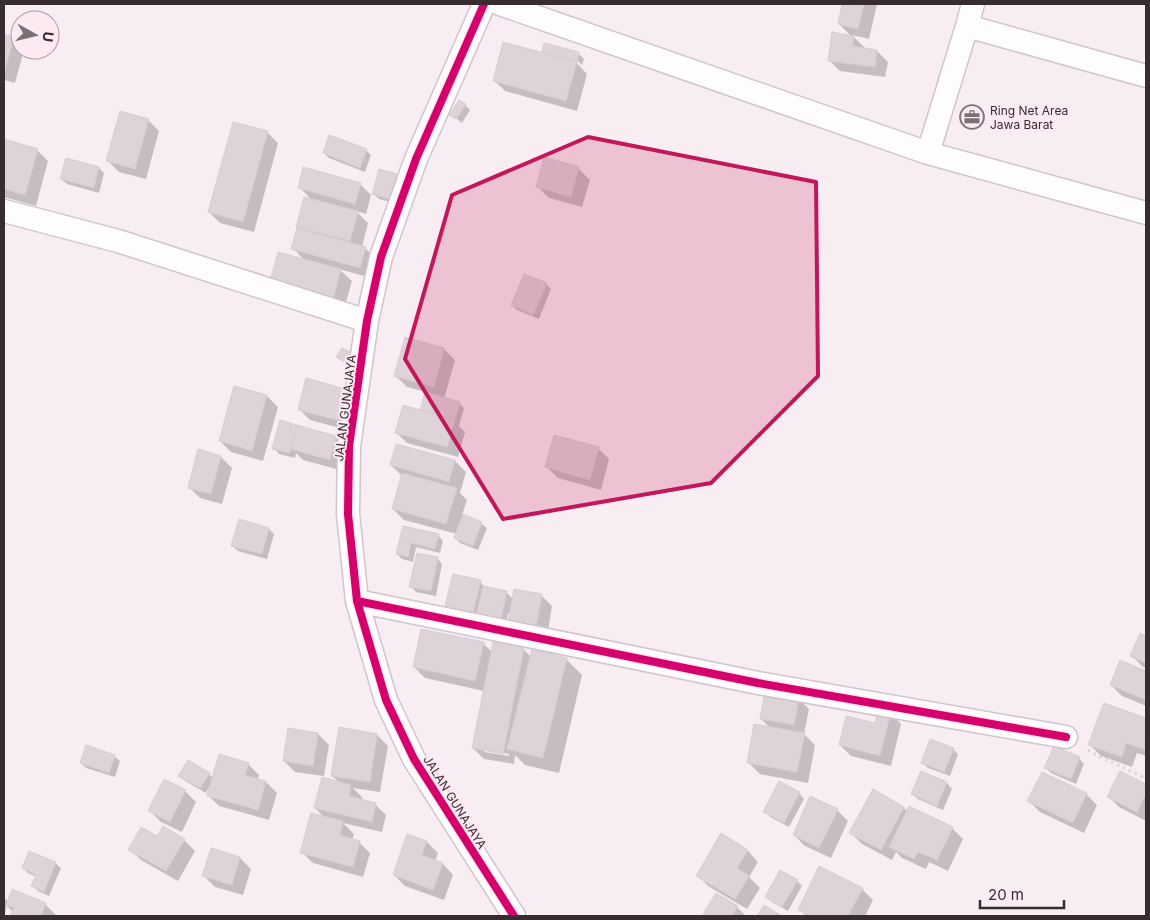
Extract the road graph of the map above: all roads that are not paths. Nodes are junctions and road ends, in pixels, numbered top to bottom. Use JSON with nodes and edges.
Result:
{"nodes":[{"id":1,"x":484,"y":4,"type":"edge"},
{"id":2,"x":500,"y":4,"type":"edge"},
{"id":3,"x":973,"y":4,"type":"edge"},
{"id":4,"x":967,"y":26,"type":"junction"},
{"id":5,"x":1146,"y":76,"type":"edge"},
{"id":6,"x":928,"y":153,"type":"junction"},
{"id":7,"x":4,"y":211,"type":"edge"},
{"id":8,"x":1146,"y":213,"type":"edge"},
{"id":9,"x":367,"y":321,"type":"junction"},
{"id":10,"x":357,"y":600,"type":"junction"},
{"id":11,"x":1066,"y":737,"type":"road end"},
{"id":12,"x":514,"y":916,"type":"edge"}],
"edges":[{"from":1,"to":9,"type":"street","name":"JALAN GUNAJAYA"},
{"from":2,"to":6,"type":"street"},
{"from":3,"to":4,"type":"street"},
{"from":4,"to":5,"type":"street"},
{"from":4,"to":6,"type":"street"},
{"from":6,"to":8,"type":"street"},
{"from":7,"to":9,"type":"street"},
{"from":9,"to":10,"type":"street","name":"JALAN GUNAJAYA"},
{"from":10,"to":11,"type":"street"},
{"from":10,"to":12,"type":"street","name":"JALAN GUNAJAYA"}]}
